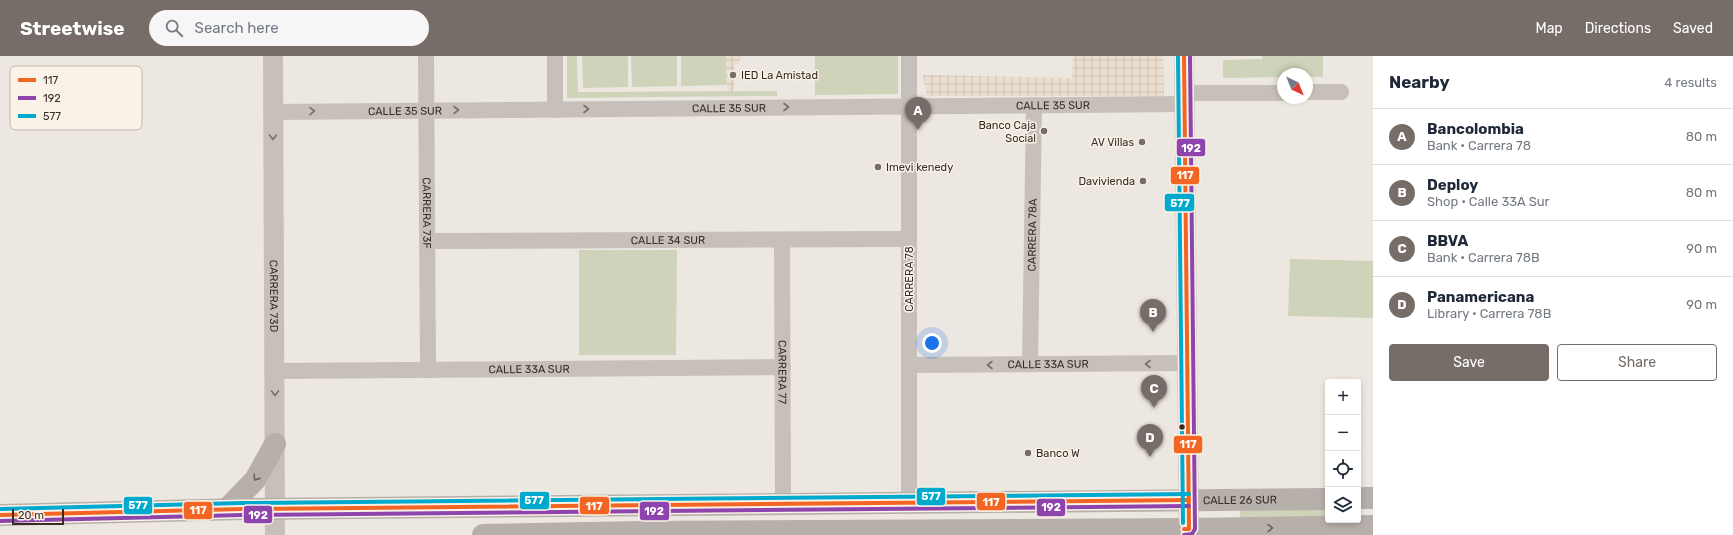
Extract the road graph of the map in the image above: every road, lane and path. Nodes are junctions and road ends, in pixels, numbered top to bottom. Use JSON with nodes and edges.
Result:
{"nodes":[{"id":1,"x":273,"y":56,"type":"edge"},
{"id":2,"x":426,"y":56,"type":"edge"},
{"id":3,"x":555,"y":56,"type":"edge"},
{"id":4,"x":909,"y":56,"type":"edge"},
{"id":5,"x":1184,"y":56,"type":"edge"},
{"id":6,"x":1277,"y":92,"type":"edge"},
{"id":7,"x":1313,"y":92,"type":"edge"},
{"id":8,"x":1341,"y":92,"type":"dead end"},
{"id":9,"x":1185,"y":98,"type":"junction"},
{"id":10,"x":1034,"y":105,"type":"junction"},
{"id":11,"x":909,"y":106,"type":"junction"},
{"id":12,"x":426,"y":110,"type":"junction"},
{"id":13,"x":555,"y":110,"type":"junction"},
{"id":14,"x":273,"y":112,"type":"junction"},
{"id":15,"x":909,"y":239,"type":"junction"},
{"id":16,"x":782,"y":240,"type":"junction"},
{"id":17,"x":427,"y":241,"type":"junction"},
{"id":18,"x":1030,"y":364,"type":"junction"},
{"id":19,"x":1187,"y":364,"type":"junction"},
{"id":20,"x":909,"y":365,"type":"junction"},
{"id":21,"x":783,"y":367,"type":"junction"},
{"id":22,"x":428,"y":370,"type":"junction"},
{"id":23,"x":274,"y":371,"type":"junction"},
{"id":24,"x":275,"y":444,"type":"junction"},
{"id":25,"x":1325,"y":498,"type":"edge"},
{"id":26,"x":1361,"y":498,"type":"edge"},
{"id":27,"x":1373,"y":498,"type":"edge"},
{"id":28,"x":1189,"y":500,"type":"junction"},
{"id":29,"x":909,"y":503,"type":"junction"},
{"id":30,"x":783,"y":504,"type":"junction"},
{"id":31,"x":640,"y":505,"type":"junction"},
{"id":32,"x":227,"y":509,"type":"junction"},
{"id":33,"x":275,"y":509,"type":"junction"},
{"id":34,"x":0,"y":515,"type":"edge"},
{"id":35,"x":1373,"y":526,"type":"edge"},
{"id":36,"x":1189,"y":532,"type":"edge"},
{"id":37,"x":895,"y":533,"type":"edge"},
{"id":38,"x":641,"y":534,"type":"edge"},
{"id":39,"x":276,"y":535,"type":"edge"},
{"id":40,"x":483,"y":535,"type":"edge"}],
"edges":[{"from":1,"to":14,"type":"street","name":"CARRERA 73D"},
{"from":2,"to":12,"type":"street","name":"CARRERA 73F"},
{"from":3,"to":13,"type":"street"},
{"from":4,"to":11,"type":"street","name":"CARRERA 78"},
{"from":5,"to":9,"type":"street"},
{"from":6,"to":9,"type":"street","name":"CALLE 35 SUR"},
{"from":7,"to":8,"type":"street"},
{"from":9,"to":10,"type":"street","name":"CALLE 35 SUR"},
{"from":9,"to":19,"type":"street"},
{"from":10,"to":11,"type":"street","name":"CALLE 35 SUR"},
{"from":10,"to":18,"type":"street","name":"CARRERA 78A"},
{"from":13,"to":11,"type":"street","name":"CALLE 35 SUR","one_way":true},
{"from":11,"to":15,"type":"street","name":"CARRERA 78"},
{"from":12,"to":13,"type":"street","name":"CALLE 35 SUR","one_way":true},
{"from":14,"to":12,"type":"street","name":"CALLE 35 SUR","one_way":true},
{"from":12,"to":17,"type":"street","name":"CARRERA 73F"},
{"from":14,"to":23,"type":"street","name":"CARRERA 73D","one_way":true},
{"from":15,"to":16,"type":"street","name":"CALLE 34 SUR"},
{"from":15,"to":20,"type":"street","name":"CARRERA 78"},
{"from":16,"to":17,"type":"street","name":"CALLE 34 SUR"},
{"from":16,"to":21,"type":"street","name":"CARRERA 77"},
{"from":17,"to":22,"type":"street","name":"CARRERA 73F"},
{"from":19,"to":18,"type":"street","name":"CALLE 33A SUR","one_way":true},
{"from":18,"to":20,"type":"street","name":"CALLE 33A SUR","one_way":true},
{"from":19,"to":28,"type":"street"},
{"from":20,"to":29,"type":"street","name":"CARRERA 78"},
{"from":21,"to":22,"type":"street","name":"CALLE 33A SUR"},
{"from":21,"to":30,"type":"street","name":"CARRERA 77"},
{"from":22,"to":23,"type":"street","name":"CALLE 33A SUR"},
{"from":23,"to":24,"type":"street","name":"CARRERA 73D","one_way":true},
{"from":24,"to":32,"type":"main road","one_way":true},
{"from":24,"to":33,"type":"street","name":"CARRERA 73D"},
{"from":25,"to":28,"type":"main road","name":"CALLE 26 SUR"},
{"from":26,"to":27,"type":"main road"},
{"from":28,"to":29,"type":"main road","name":"CALLE 26 SUR"},
{"from":28,"to":36,"type":"street"},
{"from":29,"to":30,"type":"main road","name":"CALLE 26 SUR"},
{"from":30,"to":31,"type":"main road","name":"CALLE 26 SUR"},
{"from":31,"to":33,"type":"main road","name":"CALLE 26 SUR"},
{"from":31,"to":38,"type":"street"},
{"from":32,"to":33,"type":"main road","name":"CALLE 26 SUR"},
{"from":32,"to":34,"type":"main road","name":"CALLE 26 SUR"},
{"from":33,"to":39,"type":"street","name":"CARRERA 73D"},
{"from":36,"to":35,"type":"main road","one_way":true},
{"from":36,"to":37,"type":"main road"},
{"from":37,"to":38,"type":"main road"},
{"from":38,"to":40,"type":"main road"}]}
